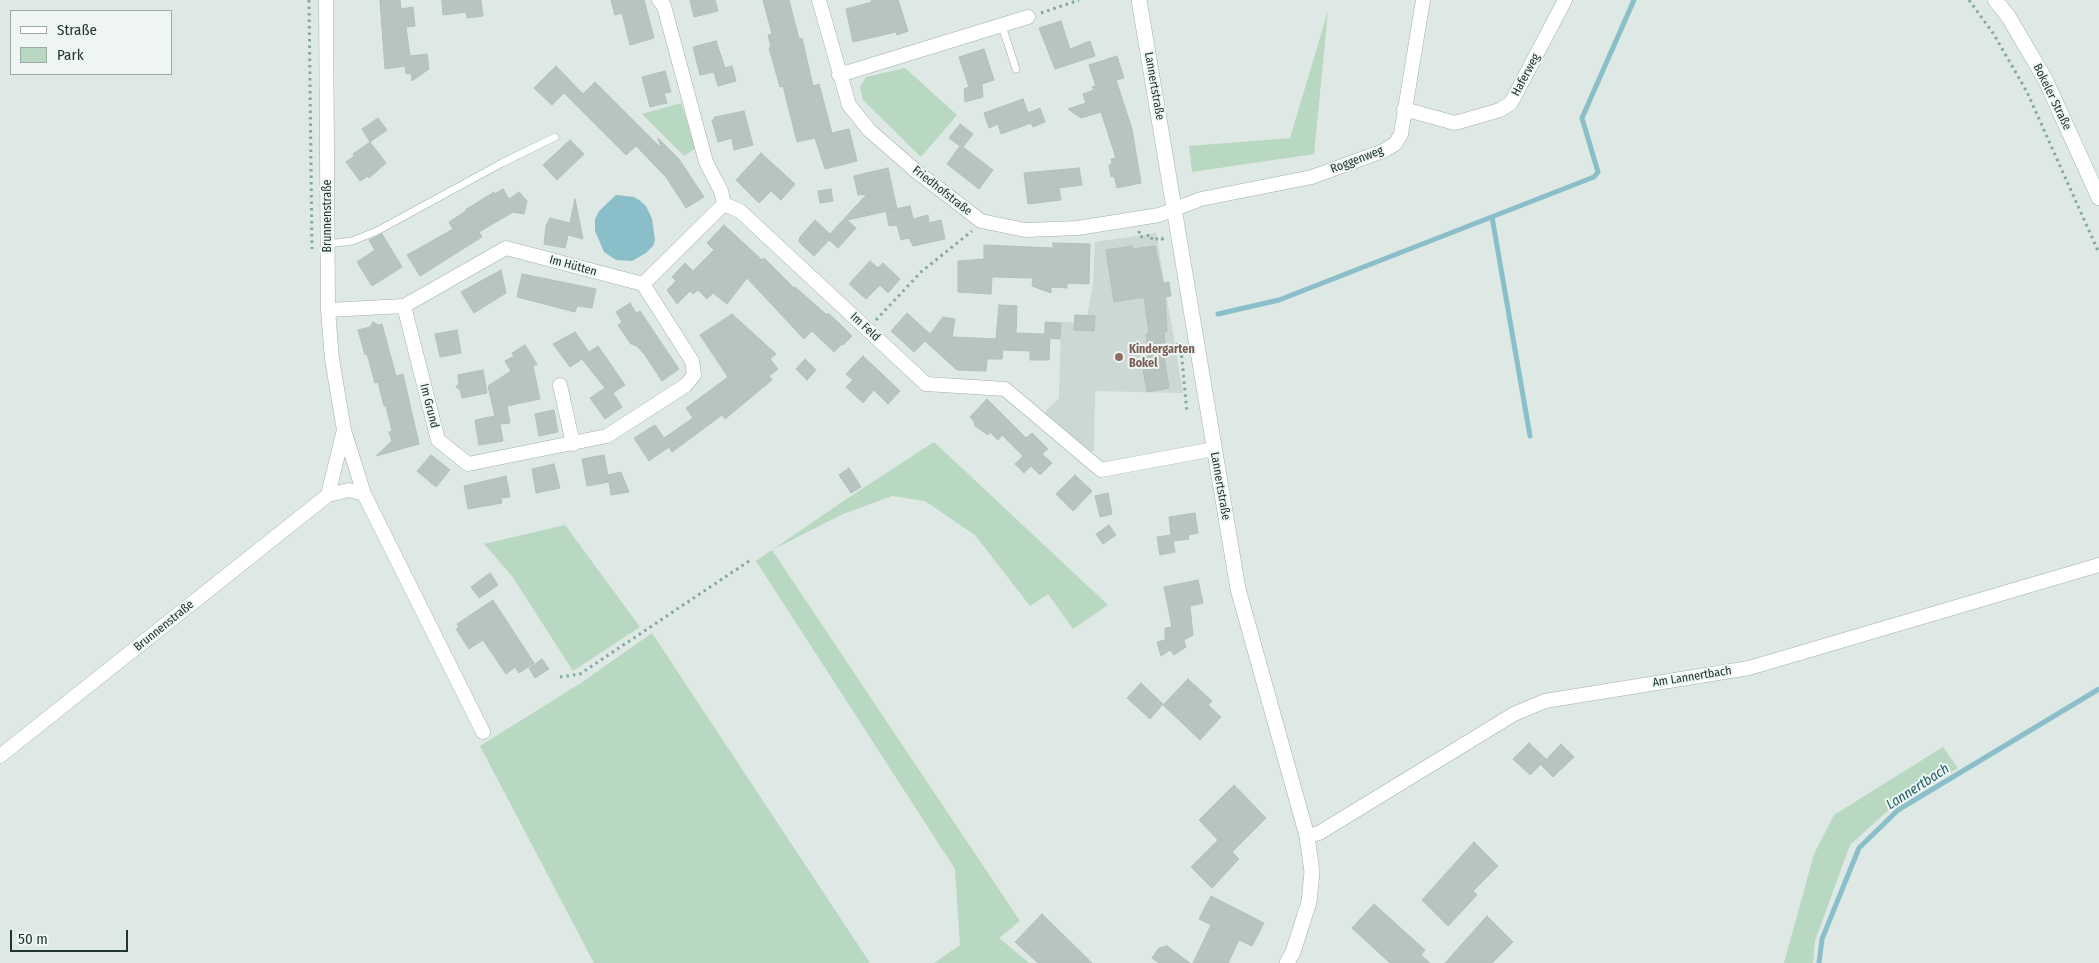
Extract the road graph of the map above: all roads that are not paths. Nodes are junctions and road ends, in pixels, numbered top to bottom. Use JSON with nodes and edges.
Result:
{"nodes":[{"id":1,"x":326,"y":0,"type":"edge"},
{"id":2,"x":659,"y":0,"type":"edge"},
{"id":3,"x":819,"y":0,"type":"edge"},
{"id":4,"x":1139,"y":0,"type":"edge"},
{"id":5,"x":1423,"y":0,"type":"edge"},
{"id":6,"x":1565,"y":0,"type":"edge"},
{"id":7,"x":1995,"y":0,"type":"edge"},
{"id":8,"x":1028,"y":17,"type":"road end"},
{"id":9,"x":1002,"y":26,"type":"junction"},
{"id":10,"x":1016,"y":69,"type":"dead end"},
{"id":11,"x":839,"y":75,"type":"junction"},
{"id":12,"x":1404,"y":109,"type":"junction"},
{"id":13,"x":555,"y":137,"type":"dead end"},
{"id":14,"x":2099,"y":198,"type":"edge"},
{"id":15,"x":724,"y":204,"type":"junction"},
{"id":16,"x":1176,"y":208,"type":"junction"},
{"id":17,"x":328,"y":244,"type":"junction"},
{"id":18,"x":643,"y":284,"type":"junction"},
{"id":19,"x":404,"y":306,"type":"junction"},
{"id":20,"x":328,"y":310,"type":"junction"},
{"id":21,"x":560,"y":385,"type":"dead end"},
{"id":22,"x":344,"y":430,"type":"junction"},
{"id":23,"x":573,"y":444,"type":"junction"},
{"id":24,"x":1214,"y":449,"type":"junction"},
{"id":25,"x":364,"y":494,"type":"junction"},
{"id":26,"x":328,"y":495,"type":"junction"},
{"id":27,"x":2099,"y":565,"type":"edge"},
{"id":28,"x":483,"y":732,"type":"dead end"},
{"id":29,"x":0,"y":756,"type":"edge"},
{"id":30,"x":1307,"y":836,"type":"junction"},
{"id":31,"x":1287,"y":963,"type":"edge"}],
"edges":[{"from":1,"to":17,"type":"street","name":"Brunnenstraße"},
{"from":2,"to":15,"type":"street"},
{"from":3,"to":11,"type":"street","name":"Friedhofstraße"},
{"from":4,"to":16,"type":"street","name":"Lannertstraße"},
{"from":5,"to":12,"type":"street","name":"Roggenweg"},
{"from":6,"to":12,"type":"street","name":"Haferweg"},
{"from":7,"to":14,"type":"street","name":"Bokeler Straße"},
{"from":8,"to":9,"type":"street"},
{"from":9,"to":10,"type":"lane"},
{"from":9,"to":11,"type":"street"},
{"from":11,"to":16,"type":"street","name":"Friedhofstraße"},
{"from":12,"to":16,"type":"street","name":"Roggenweg"},
{"from":13,"to":17,"type":"lane"},
{"from":15,"to":18,"type":"street"},
{"from":15,"to":24,"type":"street","name":"Im Feld"},
{"from":16,"to":24,"type":"street","name":"Lannertstraße"},
{"from":17,"to":20,"type":"street","name":"Brunnenstraße"},
{"from":18,"to":19,"type":"street","name":"Im Hütten"},
{"from":18,"to":23,"type":"street","name":"Im Grund"},
{"from":19,"to":20,"type":"street"},
{"from":19,"to":23,"type":"street","name":"Im Grund"},
{"from":20,"to":22,"type":"street","name":"Brunnenstraße"},
{"from":21,"to":23,"type":"street"},
{"from":22,"to":25,"type":"street","name":"Brunnenstraße"},
{"from":22,"to":26,"type":"street","name":"Brunnenstraße"},
{"from":24,"to":30,"type":"street","name":"Lannertstraße"},
{"from":25,"to":26,"type":"street","name":"Brunnenstraße"},
{"from":25,"to":28,"type":"street","name":"Brunnenstraße"},
{"from":26,"to":29,"type":"street","name":"Brunnenstraße"},
{"from":27,"to":30,"type":"street","name":"Am Lannertbach"},
{"from":30,"to":31,"type":"street","name":"Lannertstraße"}]}
